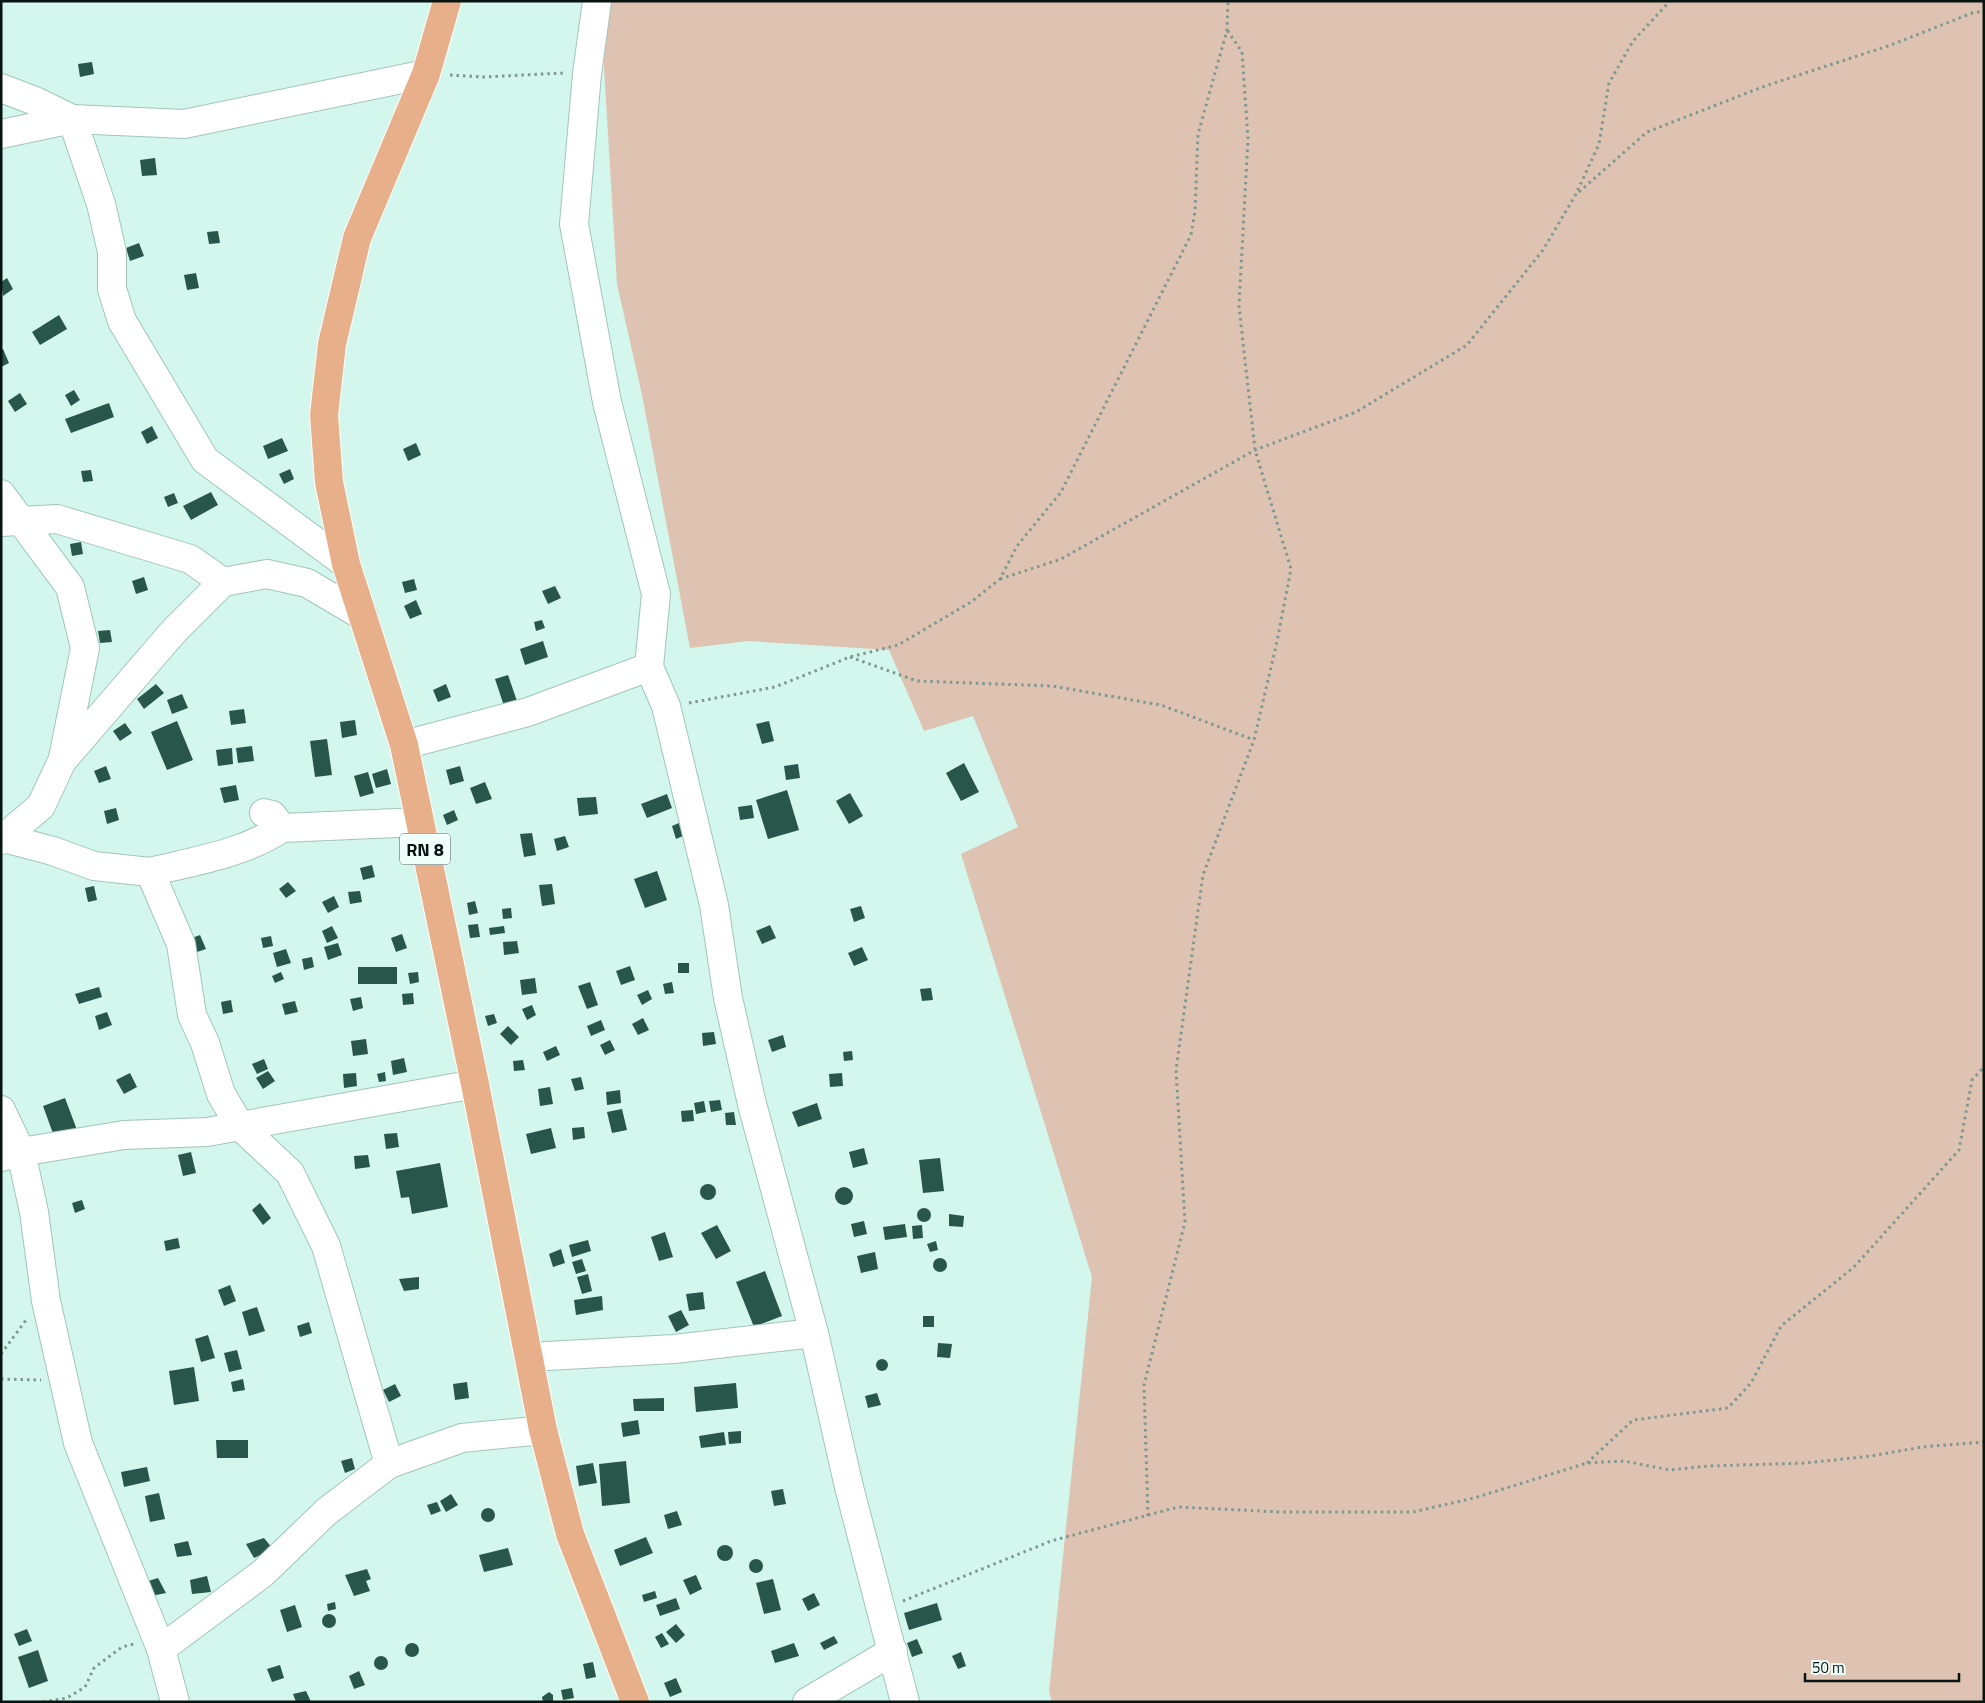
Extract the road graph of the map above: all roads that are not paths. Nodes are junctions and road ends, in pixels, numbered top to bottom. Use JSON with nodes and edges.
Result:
{"nodes":[{"id":1,"x":447,"y":1,"type":"edge"},
{"id":2,"x":597,"y":1,"type":"edge"},
{"id":3,"x":426,"y":74,"type":"junction"},
{"id":4,"x":1,"y":88,"type":"edge"},
{"id":5,"x":72,"y":119,"type":"junction"},
{"id":6,"x":1,"y":134,"type":"edge"},
{"id":7,"x":1,"y":494,"type":"edge"},
{"id":8,"x":11,"y":521,"type":"edge"},
{"id":9,"x":346,"y":564,"type":"junction"},
{"id":10,"x":223,"y":582,"type":"junction"},
{"id":11,"x":364,"y":616,"type":"junction"},
{"id":12,"x":649,"y":668,"type":"junction"},
{"id":13,"x":404,"y":745,"type":"junction"},
{"id":14,"x":62,"y":761,"type":"junction"},
{"id":15,"x":420,"y":822,"type":"junction"},
{"id":16,"x":2,"y":839,"type":"edge"},
{"id":17,"x":150,"y":872,"type":"junction"},
{"id":18,"x":475,"y":1084,"type":"junction"},
{"id":19,"x":1,"y":1110,"type":"edge"},
{"id":20,"x":240,"y":1126,"type":"junction"},
{"id":21,"x":11,"y":1154,"type":"edge"},
{"id":22,"x":814,"y":1333,"type":"junction"},
{"id":23,"x":529,"y":1357,"type":"junction"},
{"id":24,"x":543,"y":1430,"type":"junction"},
{"id":25,"x":389,"y":1464,"type":"junction"},
{"id":26,"x":158,"y":1643,"type":"junction"},
{"id":27,"x":893,"y":1651,"type":"junction"},
{"id":28,"x":175,"y":1702,"type":"edge"},
{"id":29,"x":635,"y":1702,"type":"edge"},
{"id":30,"x":807,"y":1702,"type":"edge"},
{"id":31,"x":905,"y":1702,"type":"edge"}],
"edges":[{"from":1,"to":3,"type":"main road","number":"RN 8"},
{"from":2,"to":12,"type":"street"},
{"from":3,"to":5,"type":"street"},
{"from":3,"to":9,"type":"main road","number":"RN 8"},
{"from":4,"to":5,"type":"street"},
{"from":5,"to":6,"type":"street"},
{"from":5,"to":9,"type":"street"},
{"from":7,"to":8,"type":"street"},
{"from":8,"to":10,"type":"street"},
{"from":8,"to":14,"type":"street"},
{"from":9,"to":11,"type":"main road","number":"RN 8"},
{"from":10,"to":11,"type":"street"},
{"from":10,"to":14,"type":"street"},
{"from":11,"to":13,"type":"main road","number":"RN 8"},
{"from":12,"to":13,"type":"street"},
{"from":12,"to":22,"type":"street"},
{"from":13,"to":15,"type":"main road","number":"RN 8"},
{"from":14,"to":16,"type":"street"},
{"from":15,"to":17,"type":"street"},
{"from":15,"to":18,"type":"main road","number":"RN 8"},
{"from":16,"to":17,"type":"street"},
{"from":17,"to":20,"type":"street"},
{"from":18,"to":20,"type":"street"},
{"from":18,"to":23,"type":"main road","number":"RN 8"},
{"from":19,"to":21,"type":"street"},
{"from":20,"to":21,"type":"street"},
{"from":20,"to":25,"type":"street"},
{"from":21,"to":26,"type":"street"},
{"from":22,"to":23,"type":"street"},
{"from":22,"to":27,"type":"street"},
{"from":23,"to":24,"type":"main road","number":"RN 8"},
{"from":24,"to":25,"type":"street"},
{"from":24,"to":29,"type":"main road","number":"RN 8"},
{"from":25,"to":26,"type":"street"},
{"from":26,"to":28,"type":"street"},
{"from":27,"to":30,"type":"street"},
{"from":27,"to":31,"type":"street"}]}
